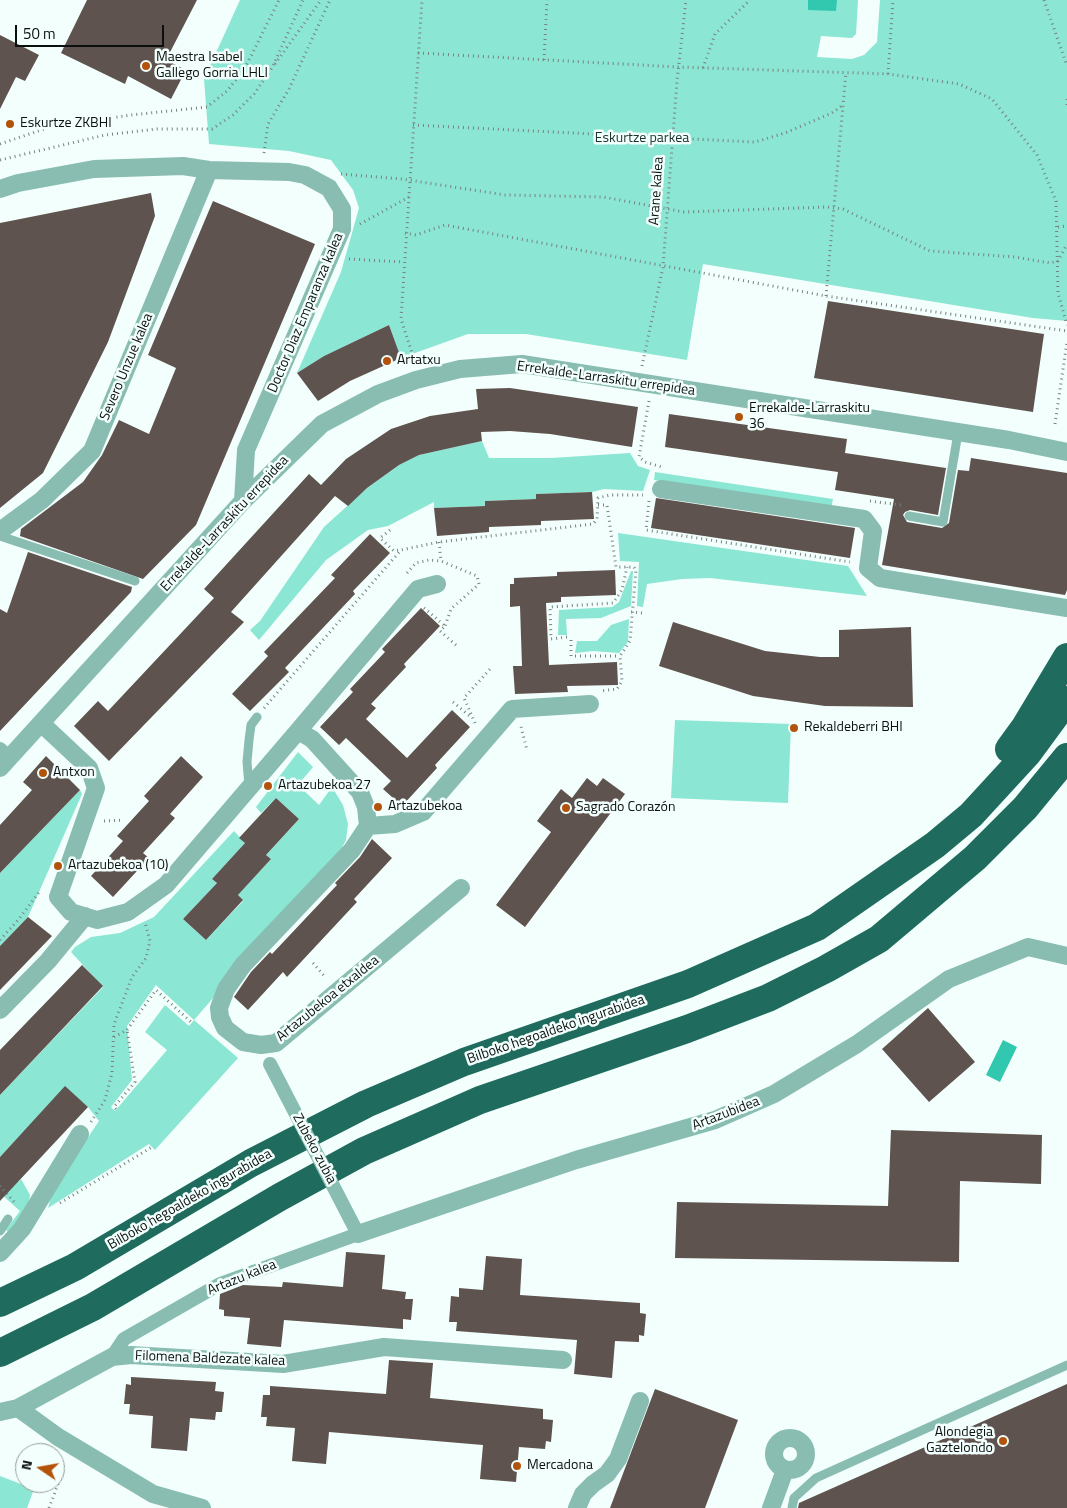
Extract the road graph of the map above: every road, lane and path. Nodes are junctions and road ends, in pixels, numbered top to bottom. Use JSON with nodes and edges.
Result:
{"nodes":[{"id":1,"x":280,"y":0,"type":"edge"},
{"id":2,"x":303,"y":0,"type":"edge"},
{"id":3,"x":322,"y":0,"type":"edge"},
{"id":4,"x":330,"y":0,"type":"edge"},
{"id":5,"x":422,"y":0,"type":"edge"},
{"id":6,"x":547,"y":0,"type":"edge"},
{"id":7,"x":686,"y":0,"type":"edge"},
{"id":8,"x":750,"y":0,"type":"edge"},
{"id":9,"x":893,"y":0,"type":"edge"},
{"id":10,"x":1044,"y":0,"type":"edge"},
{"id":11,"x":418,"y":53,"type":"junction"},
{"id":12,"x":544,"y":60,"type":"junction"},
{"id":13,"x":1067,"y":66,"type":"edge"},
{"id":14,"x":678,"y":67,"type":"junction"},
{"id":15,"x":272,"y":68,"type":"junction"},
{"id":16,"x":703,"y":68,"type":"junction"},
{"id":17,"x":846,"y":72,"type":"junction"},
{"id":18,"x":888,"y":74,"type":"junction"},
{"id":19,"x":1067,"y":99,"type":"edge"},
{"id":20,"x":843,"y":105,"type":"junction"},
{"id":21,"x":1067,"y":105,"type":"edge"},
{"id":22,"x":412,"y":125,"type":"junction"},
{"id":23,"x":672,"y":138,"type":"junction"},
{"id":24,"x":0,"y":144,"type":"edge"},
{"id":25,"x":264,"y":153,"type":"dead end"},
{"id":26,"x":0,"y":160,"type":"edge"},
{"id":27,"x":209,"y":170,"type":"junction"},
{"id":28,"x":337,"y":174,"type":"dead end"},
{"id":29,"x":410,"y":180,"type":"junction"},
{"id":30,"x":0,"y":189,"type":"edge"},
{"id":31,"x":410,"y":196,"type":"junction"},
{"id":32,"x":667,"y":208,"type":"junction"},
{"id":33,"x":834,"y":208,"type":"junction"},
{"id":34,"x":358,"y":225,"type":"dead end"},
{"id":35,"x":1067,"y":226,"type":"edge"},
{"id":36,"x":1058,"y":227,"type":"junction"},
{"id":37,"x":406,"y":233,"type":"junction"},
{"id":38,"x":1067,"y":244,"type":"edge"},
{"id":39,"x":346,"y":259,"type":"dead end"},
{"id":40,"x":1058,"y":261,"type":"junction"},
{"id":41,"x":403,"y":262,"type":"junction"},
{"id":42,"x":663,"y":267,"type":"junction"},
{"id":43,"x":826,"y":296,"type":"junction"},
{"id":44,"x":1067,"y":326,"type":"edge"},
{"id":45,"x":1067,"y":331,"type":"edge"},
{"id":46,"x":1067,"y":342,"type":"edge"},
{"id":47,"x":412,"y":356,"type":"dead end"},
{"id":48,"x":638,"y":382,"type":"junction"},
{"id":49,"x":647,"y":409,"type":"dead end"},
{"id":50,"x":1055,"y":424,"type":"dead end"},
{"id":51,"x":958,"y":433,"type":"junction"},
{"id":52,"x":1067,"y":452,"type":"edge"},
{"id":53,"x":652,"y":465,"type":"junction"},
{"id":54,"x":662,"y":467,"type":"dead end"},
{"id":55,"x":651,"y":472,"type":"dead end"},
{"id":56,"x":660,"y":489,"type":"dead end"},
{"id":57,"x":243,"y":501,"type":"junction"},
{"id":58,"x":598,"y":505,"type":"junction"},
{"id":59,"x":909,"y":516,"type":"dead end"},
{"id":60,"x":390,"y":530,"type":"dead end"},
{"id":61,"x":0,"y":531,"type":"edge"},
{"id":62,"x":0,"y":536,"type":"edge"},
{"id":63,"x":439,"y":542,"type":"junction"},
{"id":64,"x":401,"y":550,"type":"junction"},
{"id":65,"x":626,"y":567,"type":"junction"},
{"id":66,"x":856,"y":570,"type":"dead end"},
{"id":67,"x":134,"y":581,"type":"dead end"},
{"id":68,"x":438,"y":584,"type":"dead end"},
{"id":69,"x":423,"y":607,"type":"dead end"},
{"id":70,"x":1067,"y":608,"type":"edge"},
{"id":71,"x":631,"y":612,"type":"junction"},
{"id":72,"x":642,"y":613,"type":"dead end"},
{"id":73,"x":445,"y":626,"type":"junction"},
{"id":74,"x":567,"y":637,"type":"dead end"},
{"id":75,"x":571,"y":640,"type":"dead end"},
{"id":76,"x":457,"y":646,"type":"dead end"},
{"id":77,"x":620,"y":656,"type":"junction"},
{"id":78,"x":1066,"y":658,"type":"edge"},
{"id":79,"x":491,"y":668,"type":"dead end"},
{"id":80,"x":1067,"y":700,"type":"edge"},
{"id":81,"x":453,"y":702,"type":"dead end"},
{"id":82,"x":590,"y":704,"type":"joint"},
{"id":83,"x":257,"y":716,"type":"joint"},
{"id":84,"x":473,"y":718,"type":"junction"},
{"id":85,"x":42,"y":724,"type":"junction"},
{"id":86,"x":475,"y":726,"type":"dead end"},
{"id":87,"x":521,"y":726,"type":"dead end"},
{"id":88,"x":298,"y":731,"type":"junction"},
{"id":89,"x":527,"y":750,"type":"dead end"},
{"id":90,"x":3,"y":758,"type":"edge"},
{"id":91,"x":1067,"y":758,"type":"edge"},
{"id":92,"x":1067,"y":785,"type":"edge"},
{"id":93,"x":250,"y":789,"type":"junction"},
{"id":94,"x":123,"y":820,"type":"dead end"},
{"id":95,"x":96,"y":822,"type":"dead end"},
{"id":96,"x":368,"y":826,"type":"junction"},
{"id":97,"x":65,"y":878,"type":"junction"},
{"id":98,"x":889,"y":878,"type":"junction"},
{"id":99,"x":461,"y":888,"type":"dead end"},
{"id":100,"x":85,"y":916,"type":"junction"},
{"id":101,"x":144,"y":921,"type":"dead end"},
{"id":102,"x":879,"y":939,"type":"junction"},
{"id":103,"x":0,"y":940,"type":"edge"},
{"id":104,"x":1067,"y":956,"type":"edge"},
{"id":105,"x":313,"y":963,"type":"dead end"},
{"id":106,"x":317,"y":968,"type":"dead end"},
{"id":107,"x":0,"y":1010,"type":"edge"},
{"id":108,"x":192,"y":1023,"type":"dead end"},
{"id":109,"x":127,"y":1030,"type":"junction"},
{"id":110,"x":114,"y":1037,"type":"junction"},
{"id":111,"x":270,"y":1064,"type":"dead end"},
{"id":112,"x":116,"y":1110,"type":"dead end"},
{"id":113,"x":80,"y":1134,"type":"joint"},
{"id":114,"x":152,"y":1147,"type":"dead end"},
{"id":115,"x":0,"y":1186,"type":"edge"},
{"id":116,"x":15,"y":1203,"type":"dead end"},
{"id":117,"x":56,"y":1205,"type":"dead end"},
{"id":118,"x":8,"y":1219,"type":"dead end"},
{"id":119,"x":0,"y":1231,"type":"edge"},
{"id":120,"x":358,"y":1234,"type":"junction"},
{"id":121,"x":1,"y":1250,"type":"edge"},
{"id":122,"x":0,"y":1303,"type":"edge"},
{"id":123,"x":0,"y":1353,"type":"edge"},
{"id":124,"x":112,"y":1357,"type":"junction"},
{"id":125,"x":563,"y":1360,"type":"dead end"},
{"id":126,"x":1067,"y":1365,"type":"edge"},
{"id":127,"x":640,"y":1401,"type":"dead end"},
{"id":128,"x":18,"y":1408,"type":"junction"},
{"id":129,"x":0,"y":1412,"type":"edge"},
{"id":130,"x":785,"y":1470,"type":"dead end"},
{"id":131,"x":55,"y":1493,"type":"edge"},
{"id":132,"x":49,"y":1508,"type":"edge"},
{"id":133,"x":202,"y":1508,"type":"edge"},
{"id":134,"x":577,"y":1508,"type":"edge"},
{"id":135,"x":772,"y":1508,"type":"edge"},
{"id":136,"x":792,"y":1508,"type":"edge"}],
"edges":[{"from":1,"to":24,"type":"path"},
{"from":2,"to":15,"type":"path"},
{"from":3,"to":15,"type":"path"},
{"from":4,"to":25,"type":"path"},
{"from":5,"to":11,"type":"path"},
{"from":6,"to":12,"type":"path"},
{"from":7,"to":14,"type":"path","name":"Arane kalea"},
{"from":8,"to":16,"type":"path"},
{"from":9,"to":18,"type":"path"},
{"from":10,"to":13,"type":"path"},
{"from":11,"to":12,"type":"path"},
{"from":11,"to":22,"type":"path"},
{"from":12,"to":14,"type":"path"},
{"from":14,"to":16,"type":"path"},
{"from":14,"to":23,"type":"path","name":"Arane kalea"},
{"from":15,"to":26,"type":"path"},
{"from":16,"to":17,"type":"path"},
{"from":17,"to":18,"type":"path"},
{"from":17,"to":20,"type":"path"},
{"from":18,"to":36,"type":"path"},
{"from":19,"to":21,"type":"path"},
{"from":20,"to":23,"type":"path"},
{"from":20,"to":33,"type":"path"},
{"from":22,"to":23,"type":"path"},
{"from":22,"to":29,"type":"path"},
{"from":23,"to":32,"type":"path","name":"Arane kalea"},
{"from":27,"to":30,"type":"street","name":"Doctor Diaz Emparanza kalea"},
{"from":27,"to":57,"type":"street","name":"Doctor Diaz Emparanza kalea"},
{"from":27,"to":61,"type":"street","name":"Severo Unzue kalea"},
{"from":28,"to":29,"type":"path"},
{"from":29,"to":31,"type":"path"},
{"from":29,"to":32,"type":"path"},
{"from":31,"to":34,"type":"path"},
{"from":31,"to":37,"type":"path"},
{"from":32,"to":33,"type":"path"},
{"from":32,"to":42,"type":"path","name":"Arane kalea"},
{"from":33,"to":40,"type":"path"},
{"from":33,"to":43,"type":"path"},
{"from":35,"to":36,"type":"path"},
{"from":36,"to":40,"type":"path"},
{"from":37,"to":41,"type":"path"},
{"from":37,"to":42,"type":"path"},
{"from":38,"to":40,"type":"path"},
{"from":39,"to":41,"type":"path"},
{"from":40,"to":44,"type":"path"},
{"from":41,"to":47,"type":"path"},
{"from":42,"to":43,"type":"path"},
{"from":42,"to":48,"type":"path","name":"Arane kalea"},
{"from":43,"to":45,"type":"path"},
{"from":46,"to":50,"type":"path"},
{"from":48,"to":51,"type":"street","name":"Errekalde-Larraskitu errepidea"},
{"from":48,"to":57,"type":"street","name":"Errekalde-Larraskitu errepidea"},
{"from":49,"to":53,"type":"path"},
{"from":51,"to":52,"type":"street","name":"Errekalde-Larraskitu errepidea"},
{"from":51,"to":59,"type":"lane"},
{"from":53,"to":54,"type":"path"},
{"from":53,"to":55,"type":"path"},
{"from":56,"to":70,"type":"street"},
{"from":57,"to":85,"type":"street","name":"Errekalde-Larraskitu errepidea"},
{"from":58,"to":63,"type":"path"},
{"from":58,"to":65,"type":"path"},
{"from":58,"to":66,"type":"path"},
{"from":60,"to":64,"type":"path"},
{"from":62,"to":67,"type":"lane"},
{"from":63,"to":64,"type":"path"},
{"from":63,"to":73,"type":"path"},
{"from":64,"to":83,"type":"path"},
{"from":65,"to":71,"type":"path"},
{"from":65,"to":74,"type":"path"},
{"from":68,"to":88,"type":"street"},
{"from":69,"to":73,"type":"path"},
{"from":71,"to":72,"type":"path"},
{"from":71,"to":77,"type":"path"},
{"from":73,"to":76,"type":"path"},
{"from":75,"to":77,"type":"path"},
{"from":77,"to":82,"type":"path"},
{"from":78,"to":98,"type":"highway"},
{"from":79,"to":84,"type":"path"},
{"from":80,"to":98,"type":"highway","name":"Bilboko hegoaldeko ingurabidea"},
{"from":81,"to":84,"type":"path"},
{"from":82,"to":96,"type":"street"},
{"from":83,"to":93,"type":"lane"},
{"from":84,"to":86,"type":"path"},
{"from":85,"to":90,"type":"street","name":"Errekalde-Larraskitu errepidea"},
{"from":85,"to":97,"type":"street"},
{"from":87,"to":89,"type":"path"},
{"from":88,"to":93,"type":"street"},
{"from":88,"to":96,"type":"street"},
{"from":91,"to":102,"type":"highway"},
{"from":92,"to":102,"type":"highway"},
{"from":93,"to":100,"type":"street"},
{"from":94,"to":95,"type":"path"},
{"from":96,"to":99,"type":"street","name":"Artazubekoa etxaldea"},
{"from":97,"to":100,"type":"street"},
{"from":97,"to":103,"type":"path"},
{"from":98,"to":122,"type":"highway","name":"Bilboko hegoaldeko ingurabidea"},
{"from":100,"to":107,"type":"street"},
{"from":101,"to":110,"type":"path"},
{"from":102,"to":123,"type":"highway"},
{"from":104,"to":120,"type":"street","name":"Artazubidea"},
{"from":105,"to":106,"type":"path"},
{"from":108,"to":109,"type":"path"},
{"from":109,"to":110,"type":"path"},
{"from":109,"to":112,"type":"path"},
{"from":110,"to":113,"type":"path"},
{"from":111,"to":120,"type":"street","name":"Zubeko zubia","bridge":true},
{"from":113,"to":121,"type":"street"},
{"from":114,"to":117,"type":"path"},
{"from":115,"to":116,"type":"path"},
{"from":118,"to":119,"type":"lane"},
{"from":120,"to":124,"type":"street","name":"Artazu kalea"},
{"from":124,"to":125,"type":"street","name":"Filomena Baldezate kalea"},
{"from":124,"to":128,"type":"street","name":"Filomena Baldezate kalea"},
{"from":126,"to":136,"type":"lane"},
{"from":127,"to":134,"type":"street"},
{"from":128,"to":129,"type":"street","name":"Filomena Baldezate kalea"},
{"from":128,"to":133,"type":"street"},
{"from":130,"to":135,"type":"street"},
{"from":131,"to":132,"type":"path"}]}
